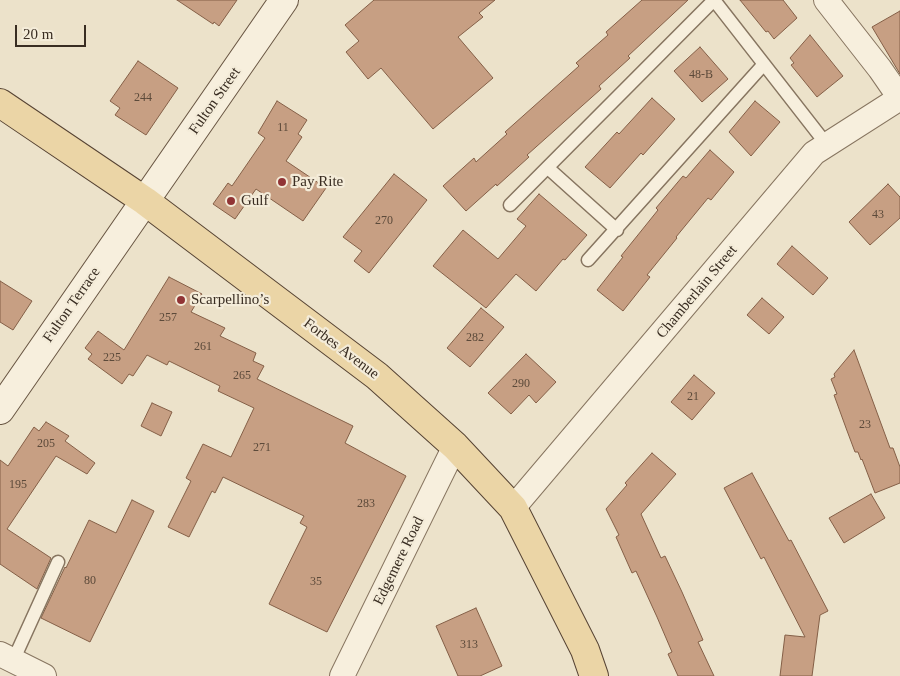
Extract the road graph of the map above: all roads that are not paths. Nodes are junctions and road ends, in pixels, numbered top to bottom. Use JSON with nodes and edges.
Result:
{"nodes":[{"id":1,"x":284,"y":0,"type":"edge"},
{"id":2,"x":714,"y":0,"type":"edge"},
{"id":3,"x":826,"y":0,"type":"edge"},
{"id":4,"x":764,"y":64,"type":"junction"},
{"id":5,"x":900,"y":98,"type":"edge"},
{"id":6,"x":0,"y":103,"type":"edge"},
{"id":7,"x":827,"y":145,"type":"junction"},
{"id":8,"x":548,"y":168,"type":"junction"},
{"id":9,"x":145,"y":201,"type":"junction"},
{"id":10,"x":510,"y":205,"type":"dead end"},
{"id":11,"x":617,"y":230,"type":"junction"},
{"id":12,"x":588,"y":260,"type":"dead end"},
{"id":13,"x":0,"y":410,"type":"edge"},
{"id":14,"x":455,"y":446,"type":"junction"},
{"id":15,"x":513,"y":508,"type":"junction"},
{"id":16,"x":58,"y":562,"type":"dead end"},
{"id":17,"x":6,"y":657,"type":"edge"},
{"id":18,"x":44,"y":676,"type":"edge"},
{"id":19,"x":342,"y":676,"type":"edge"},
{"id":20,"x":594,"y":676,"type":"edge"}],
"edges":[{"from":1,"to":9,"type":"street","name":"Fulton Street"},
{"from":2,"to":4,"type":"lane"},
{"from":2,"to":8,"type":"lane"},
{"from":3,"to":5,"type":"street"},
{"from":4,"to":7,"type":"lane"},
{"from":4,"to":11,"type":"lane"},
{"from":5,"to":7,"type":"street","name":"Chamberlain Street"},
{"from":6,"to":9,"type":"main road","name":"Forbes Avenue"},
{"from":7,"to":15,"type":"street","name":"Chamberlain Street"},
{"from":8,"to":10,"type":"lane"},
{"from":8,"to":11,"type":"lane"},
{"from":9,"to":13,"type":"street","name":"Fulton Terrace"},
{"from":9,"to":14,"type":"main road","name":"Forbes Avenue"},
{"from":11,"to":12,"type":"lane"},
{"from":14,"to":15,"type":"main road","name":"Forbes Avenue"},
{"from":14,"to":19,"type":"street","name":"Edgemere Road"},
{"from":15,"to":20,"type":"main road","name":"Forbes Avenue"},
{"from":16,"to":17,"type":"lane"},
{"from":17,"to":18,"type":"street"}]}
